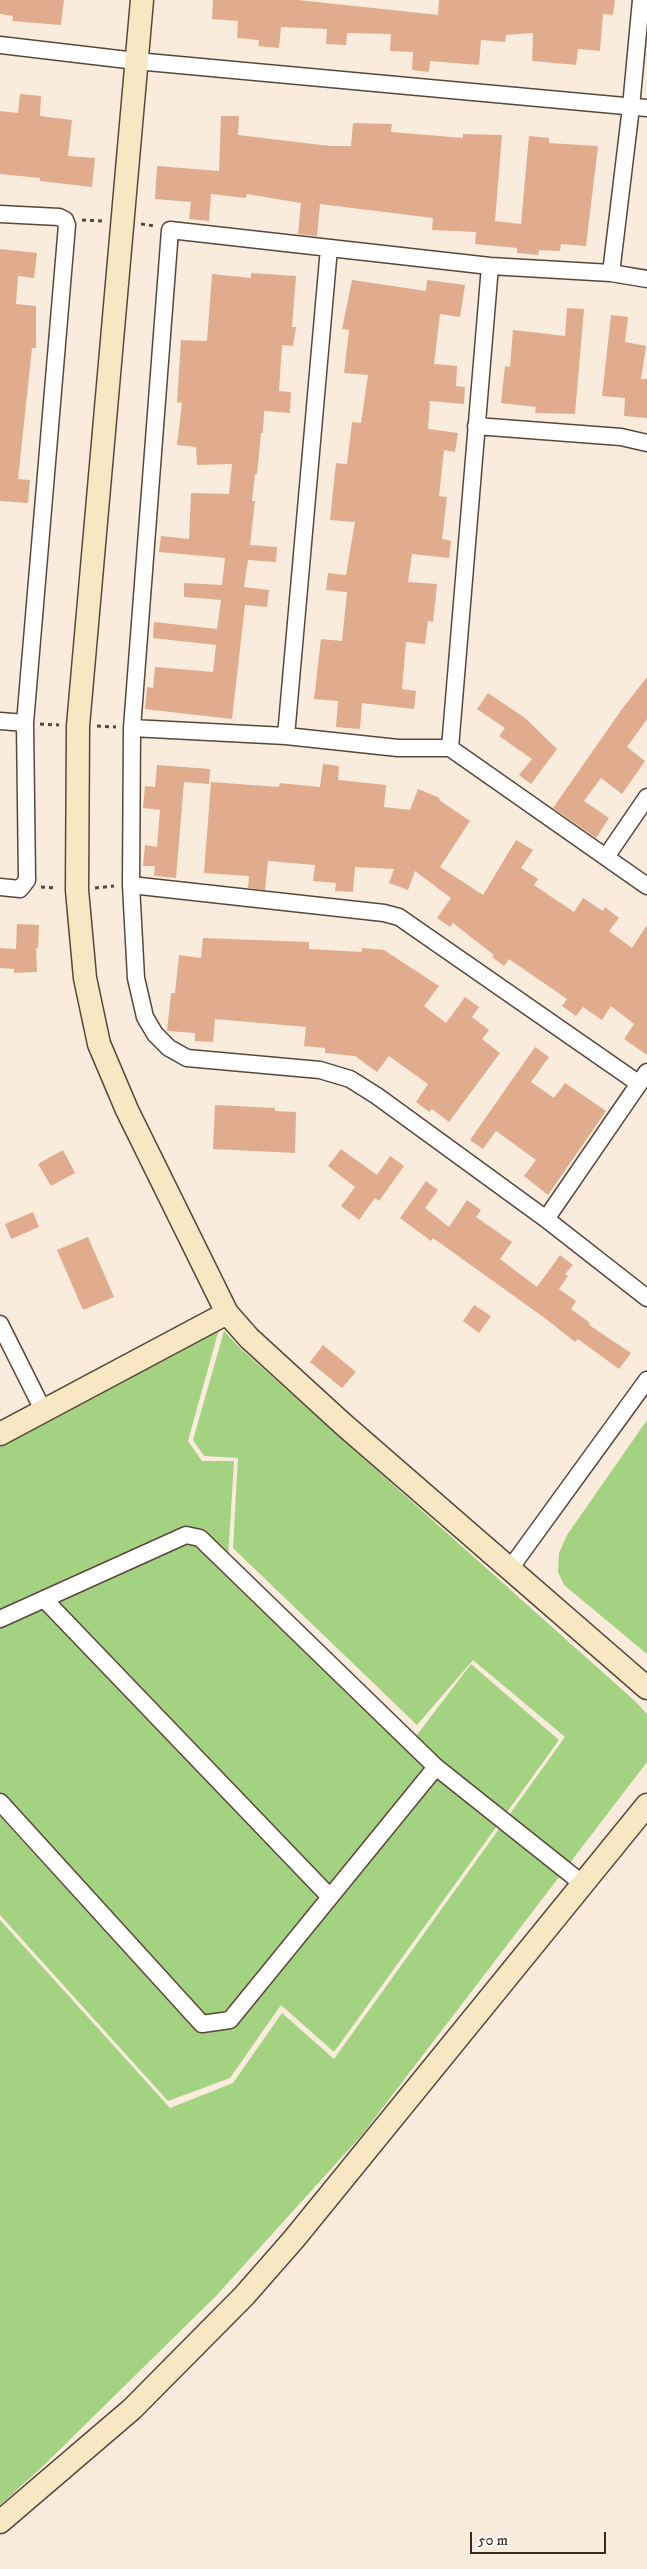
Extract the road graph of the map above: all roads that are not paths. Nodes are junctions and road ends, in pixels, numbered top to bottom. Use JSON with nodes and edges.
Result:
{"nodes":[{"id":1,"x":142,"y":0,"type":"edge"},
{"id":2,"x":641,"y":0,"type":"edge"},
{"id":3,"x":0,"y":45,"type":"edge"},
{"id":4,"x":136,"y":61,"type":"junction"},
{"id":5,"x":639,"y":107,"type":"edge"},
{"id":6,"x":0,"y":214,"type":"edge"},
{"id":7,"x":329,"y":248,"type":"junction"},
{"id":8,"x":490,"y":266,"type":"junction"},
{"id":9,"x":611,"y":273,"type":"junction"},
{"id":10,"x":647,"y":279,"type":"edge"},
{"id":11,"x":476,"y":426,"type":"junction"},
{"id":12,"x":647,"y":443,"type":"edge"},
{"id":13,"x":0,"y":721,"type":"edge"},
{"id":14,"x":25,"y":723,"type":"junction"},
{"id":15,"x":132,"y":728,"type":"junction"},
{"id":16,"x":286,"y":736,"type":"junction"},
{"id":17,"x":450,"y":748,"type":"junction"},
{"id":18,"x":647,"y":797,"type":"edge"},
{"id":19,"x":606,"y":857,"type":"junction"},
{"id":20,"x":131,"y":885,"type":"junction"},
{"id":21,"x":647,"y":886,"type":"edge"},
{"id":22,"x":0,"y":887,"type":"edge"},
{"id":23,"x":642,"y":1077,"type":"edge"},
{"id":24,"x":546,"y":1218,"type":"junction"},
{"id":25,"x":647,"y":1298,"type":"edge"},
{"id":26,"x":227,"y":1313,"type":"junction"},
{"id":27,"x":0,"y":1324,"type":"edge"},
{"id":28,"x":647,"y":1380,"type":"edge"},
{"id":29,"x":44,"y":1412,"type":"junction"},
{"id":30,"x":0,"y":1434,"type":"edge"},
{"id":31,"x":509,"y":1570,"type":"junction"},
{"id":32,"x":44,"y":1599,"type":"junction"},
{"id":33,"x":0,"y":1619,"type":"edge"},
{"id":34,"x":647,"y":1688,"type":"edge"},
{"id":35,"x":436,"y":1766,"type":"junction"},
{"id":36,"x":0,"y":1802,"type":"edge"},
{"id":37,"x":647,"y":1805,"type":"edge"},
{"id":38,"x":583,"y":1884,"type":"junction"},
{"id":39,"x":330,"y":1896,"type":"junction"},
{"id":40,"x":0,"y":2522,"type":"edge"}],
"edges":[{"from":1,"to":4,"type":"street"},
{"from":2,"to":5,"type":"street"},
{"from":3,"to":4,"type":"street"},
{"from":4,"to":5,"type":"street"},
{"from":4,"to":26,"type":"street"},
{"from":5,"to":9,"type":"street"},
{"from":6,"to":14,"type":"street"},
{"from":7,"to":8,"type":"street"},
{"from":7,"to":15,"type":"street"},
{"from":7,"to":16,"type":"street"},
{"from":8,"to":9,"type":"street"},
{"from":8,"to":11,"type":"street"},
{"from":9,"to":10,"type":"street"},
{"from":11,"to":12,"type":"street"},
{"from":11,"to":17,"type":"street"},
{"from":13,"to":14,"type":"street"},
{"from":14,"to":22,"type":"street"},
{"from":15,"to":16,"type":"street"},
{"from":15,"to":20,"type":"street"},
{"from":16,"to":17,"type":"street"},
{"from":17,"to":19,"type":"street"},
{"from":18,"to":19,"type":"street"},
{"from":19,"to":21,"type":"street"},
{"from":20,"to":23,"type":"street"},
{"from":20,"to":24,"type":"street"},
{"from":23,"to":24,"type":"street"},
{"from":24,"to":25,"type":"street"},
{"from":26,"to":29,"type":"street"},
{"from":26,"to":31,"type":"street"},
{"from":27,"to":29,"type":"street"},
{"from":28,"to":31,"type":"street"},
{"from":29,"to":30,"type":"street"},
{"from":31,"to":34,"type":"street"},
{"from":32,"to":33,"type":"street"},
{"from":32,"to":35,"type":"street"},
{"from":32,"to":39,"type":"street"},
{"from":35,"to":38,"type":"street"},
{"from":35,"to":39,"type":"street"},
{"from":36,"to":39,"type":"street"},
{"from":37,"to":38,"type":"street"},
{"from":38,"to":40,"type":"street"}]}
